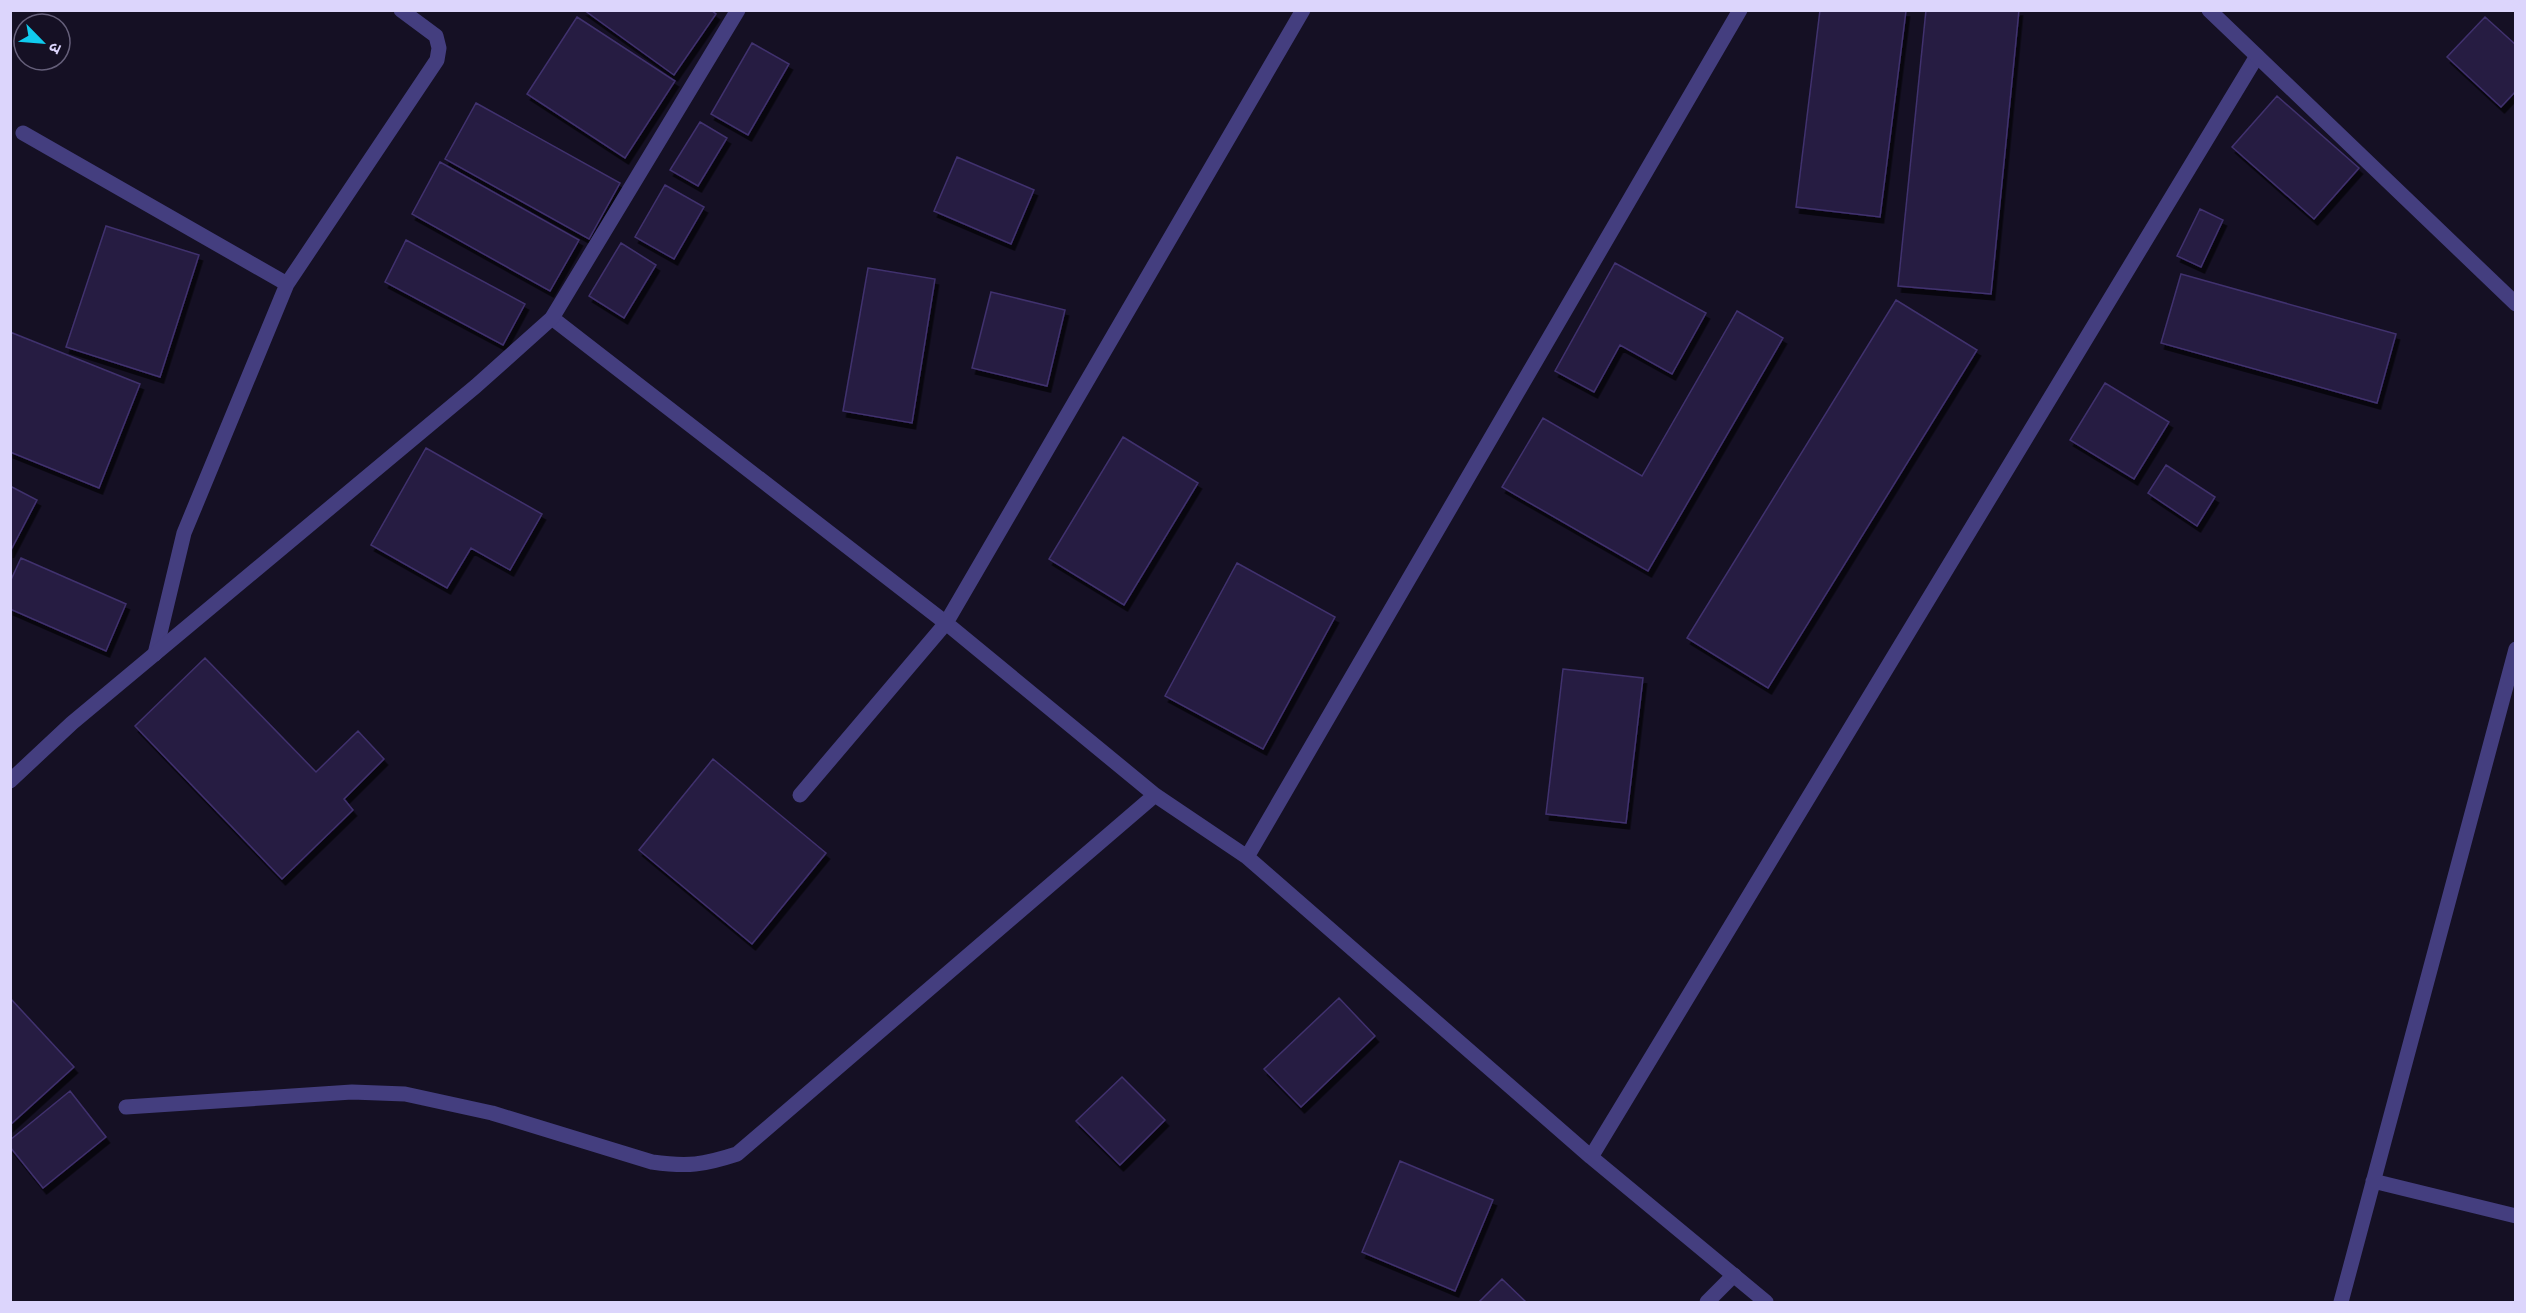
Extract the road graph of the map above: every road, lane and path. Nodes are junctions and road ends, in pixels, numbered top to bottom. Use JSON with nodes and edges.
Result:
{"nodes":[{"id":1,"x":401,"y":10,"type":"edge"},
{"id":2,"x":738,"y":10,"type":"edge"},
{"id":3,"x":1303,"y":10,"type":"edge"},
{"id":4,"x":1740,"y":10,"type":"edge"},
{"id":5,"x":2218,"y":14,"type":"edge"},
{"id":6,"x":2257,"y":56,"type":"junction"},
{"id":7,"x":23,"y":133,"type":"dead end"},
{"id":8,"x":286,"y":284,"type":"junction"},
{"id":9,"x":2516,"y":304,"type":"edge"},
{"id":10,"x":552,"y":318,"type":"junction"},
{"id":11,"x":946,"y":623,"type":"junction"},
{"id":12,"x":2516,"y":649,"type":"edge"},
{"id":13,"x":155,"y":654,"type":"junction"},
{"id":14,"x":10,"y":781,"type":"edge"},
{"id":15,"x":800,"y":795,"type":"dead end"},
{"id":16,"x":1155,"y":795,"type":"junction"},
{"id":17,"x":1247,"y":856,"type":"junction"},
{"id":18,"x":126,"y":1107,"type":"dead end"},
{"id":19,"x":1591,"y":1157,"type":"junction"},
{"id":20,"x":2373,"y":1181,"type":"junction"},
{"id":21,"x":2516,"y":1216,"type":"edge"},
{"id":22,"x":1734,"y":1275,"type":"junction"},
{"id":23,"x":1707,"y":1302,"type":"edge"},
{"id":24,"x":1766,"y":1302,"type":"edge"},
{"id":25,"x":2341,"y":1302,"type":"edge"}],
"edges":[{"from":1,"to":8,"type":"street"},
{"from":2,"to":10,"type":"street"},
{"from":3,"to":11,"type":"street"},
{"from":4,"to":17,"type":"street"},
{"from":5,"to":6,"type":"street"},
{"from":6,"to":9,"type":"street"},
{"from":6,"to":19,"type":"street"},
{"from":7,"to":8,"type":"street"},
{"from":8,"to":13,"type":"street"},
{"from":10,"to":11,"type":"street"},
{"from":10,"to":13,"type":"street"},
{"from":11,"to":15,"type":"street"},
{"from":11,"to":16,"type":"street"},
{"from":12,"to":20,"type":"street"},
{"from":13,"to":14,"type":"street"},
{"from":16,"to":17,"type":"street"},
{"from":16,"to":18,"type":"street"},
{"from":17,"to":19,"type":"street"},
{"from":19,"to":22,"type":"street"},
{"from":20,"to":21,"type":"street"},
{"from":20,"to":25,"type":"street"},
{"from":22,"to":23,"type":"street"},
{"from":22,"to":24,"type":"street"}]}
